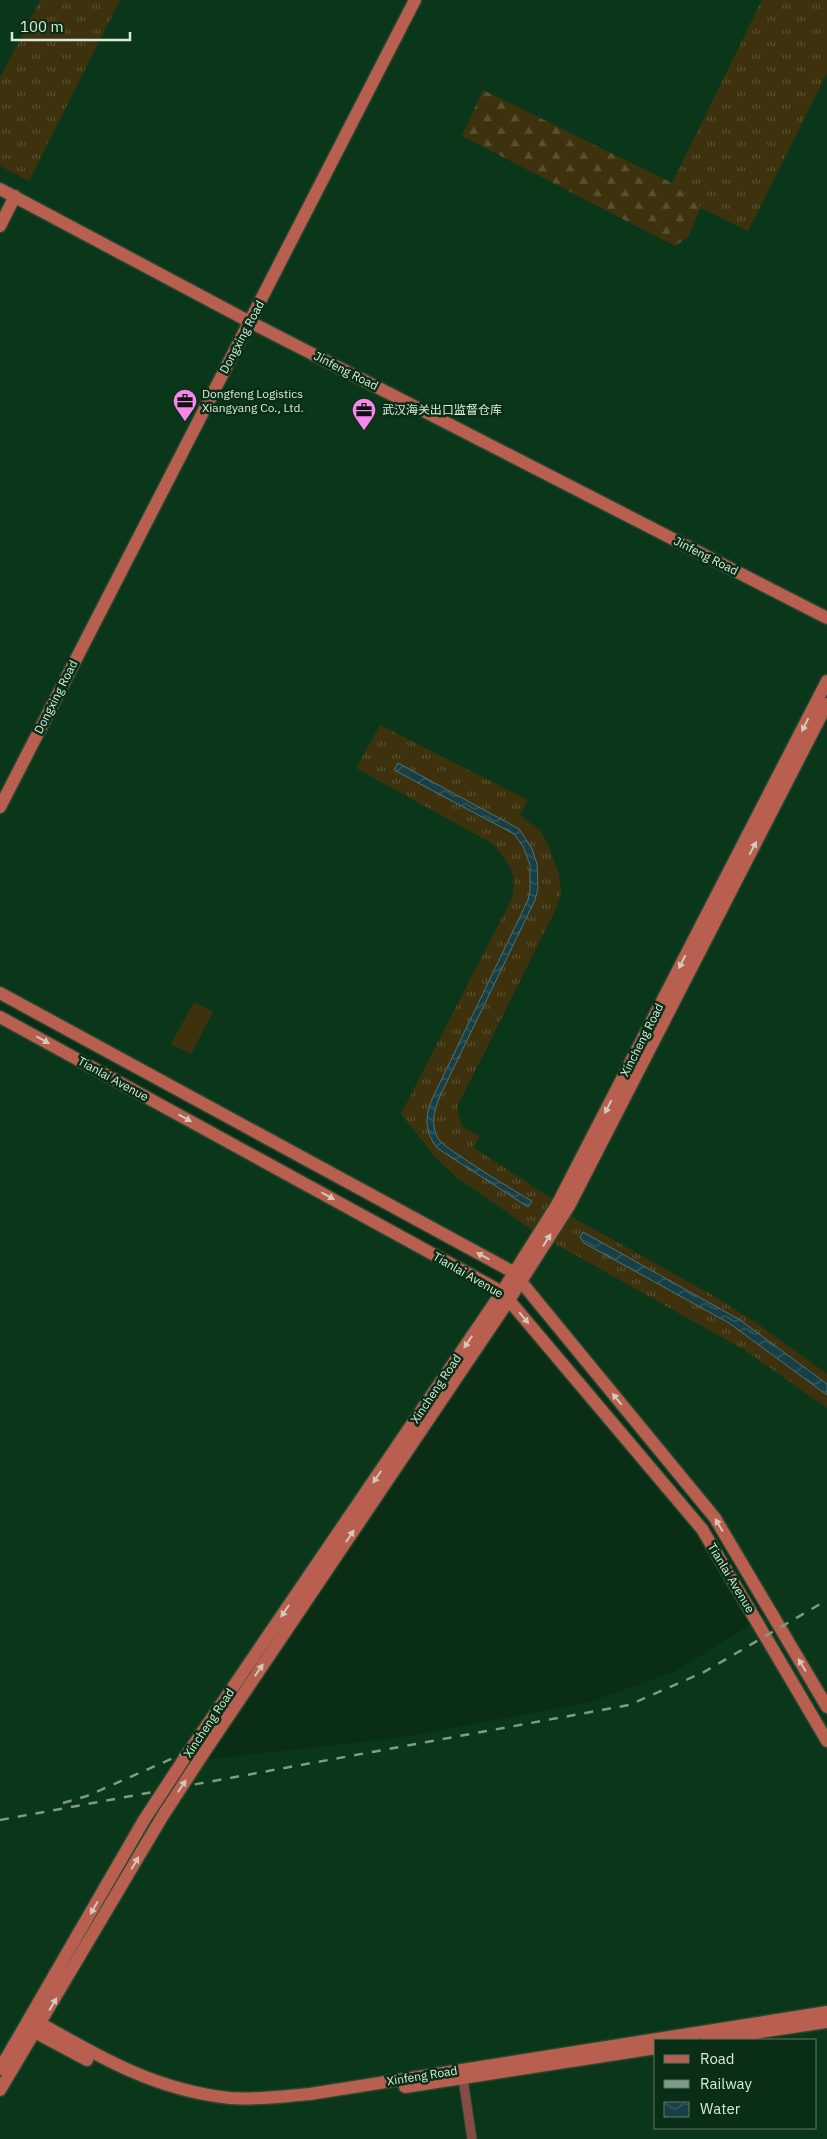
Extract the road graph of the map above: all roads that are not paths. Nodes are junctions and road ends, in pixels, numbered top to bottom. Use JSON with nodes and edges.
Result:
{"nodes":[{"id":1,"x":415,"y":0,"type":"edge"},
{"id":2,"x":0,"y":189,"type":"edge"},
{"id":3,"x":9,"y":199,"type":"edge"},
{"id":4,"x":0,"y":226,"type":"edge"},
{"id":5,"x":248,"y":326,"type":"junction"},
{"id":6,"x":827,"y":618,"type":"edge"},
{"id":7,"x":827,"y":624,"type":"edge"},
{"id":8,"x":827,"y":681,"type":"edge"},
{"id":9,"x":827,"y":704,"type":"edge"},
{"id":10,"x":0,"y":807,"type":"edge"},
{"id":11,"x":0,"y":993,"type":"edge"},
{"id":12,"x":0,"y":1017,"type":"edge"},
{"id":13,"x":517,"y":1276,"type":"junction"},
{"id":14,"x":505,"y":1296,"type":"junction"},
{"id":15,"x":827,"y":1707,"type":"edge"},
{"id":16,"x":827,"y":1741,"type":"edge"},
{"id":17,"x":827,"y":2012,"type":"edge"},
{"id":18,"x":827,"y":2022,"type":"edge"},
{"id":19,"x":33,"y":2025,"type":"junction"},
{"id":20,"x":654,"y":2039,"type":"edge"},
{"id":21,"x":657,"y":2039,"type":"edge"},
{"id":22,"x":714,"y":2039,"type":"edge"},
{"id":23,"x":654,"y":2048,"type":"edge"},
{"id":24,"x":0,"y":2069,"type":"edge"},
{"id":25,"x":463,"y":2079,"type":"junction"},
{"id":26,"x":0,"y":2090,"type":"edge"},
{"id":27,"x":472,"y":2139,"type":"edge"}],
"edges":[{"from":1,"to":5,"type":"street","name":"Dongxing Road"},
{"from":2,"to":3,"type":"street","name":"Jinfeng Road"},
{"from":3,"to":4,"type":"street"},
{"from":3,"to":5,"type":"street","name":"Jinfeng Road"},
{"from":5,"to":6,"type":"street","name":"Jinfeng Road"},
{"from":5,"to":7,"type":"street","name":"Jinfeng Road"},
{"from":5,"to":10,"type":"street","name":"Dongxing Road"},
{"from":8,"to":13,"type":"street","name":"Xincheng Road","one_way":true},
{"from":13,"to":9,"type":"street","name":"Xincheng Road","one_way":true},
{"from":13,"to":11,"type":"street","name":"Tianlai Avenue","one_way":true},
{"from":12,"to":14,"type":"street","name":"Tianlai Avenue","one_way":true},
{"from":13,"to":14,"type":"street","name":"Xincheng Road"},
{"from":15,"to":13,"type":"street","name":"Tianlai Avenue","one_way":true},
{"from":14,"to":16,"type":"street","name":"Tianlai Avenue","one_way":true},
{"from":19,"to":14,"type":"street","name":"Xincheng Road","one_way":true,"bridge":true},
{"from":14,"to":19,"type":"street","name":"Xincheng Road","one_way":true,"bridge":true},
{"from":17,"to":21,"type":"street","name":"Xinfeng Road"},
{"from":18,"to":22,"type":"street"},
{"from":19,"to":20,"type":"street","name":"Xinfeng Road"},
{"from":19,"to":24,"type":"street","name":"Xincheng Road"},
{"from":19,"to":25,"type":"street","name":"Xinfeng Road"},
{"from":19,"to":26,"type":"street","name":"Xincheng Road"},
{"from":23,"to":25,"type":"street","name":"Xinfeng Road"},
{"from":25,"to":27,"type":"street"}]}
